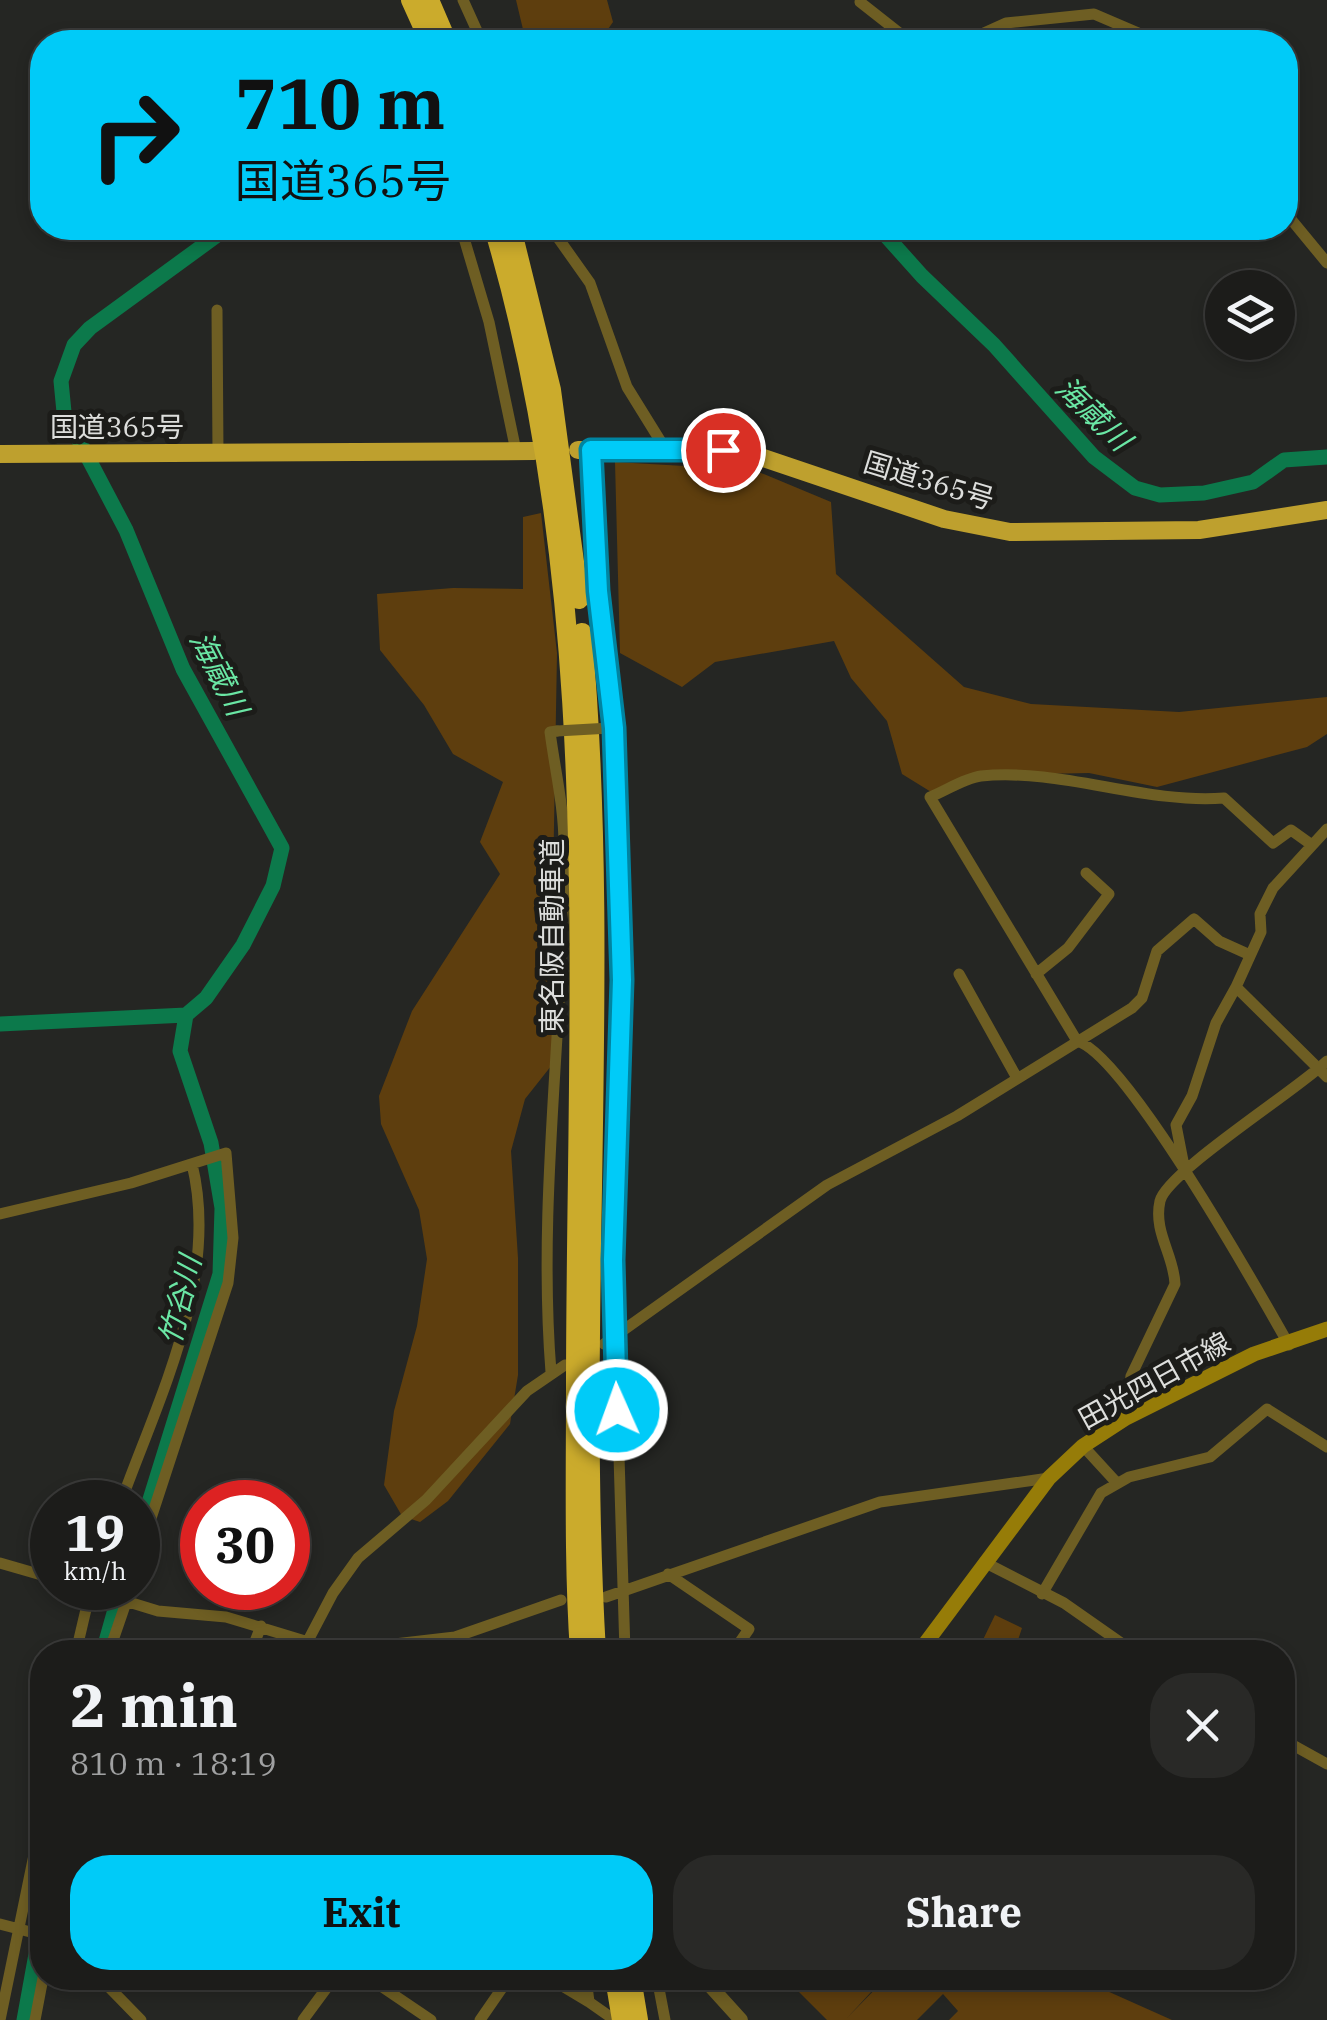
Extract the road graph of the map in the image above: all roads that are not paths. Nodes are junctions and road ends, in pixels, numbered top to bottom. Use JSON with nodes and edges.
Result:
{"nodes":[{"id":1,"x":411,"y":0,"type":"edge"},
{"id":2,"x":429,"y":0,"type":"edge"},
{"id":3,"x":463,"y":0,"type":"edge"},
{"id":4,"x":860,"y":2,"type":"edge"},
{"id":5,"x":425,"y":30,"type":"edge"},
{"id":6,"x":443,"y":30,"type":"edge"},
{"id":7,"x":477,"y":30,"type":"edge"},
{"id":8,"x":897,"y":30,"type":"edge"},
{"id":9,"x":991,"y":30,"type":"edge"},
{"id":10,"x":1130,"y":30,"type":"edge"},
{"id":11,"x":1298,"y":228,"type":"edge"},
{"id":12,"x":465,"y":240,"type":"edge"},
{"id":13,"x":497,"y":240,"type":"edge"},
{"id":14,"x":514,"y":240,"type":"edge"},
{"id":15,"x":560,"y":240,"type":"edge"},
{"id":16,"x":1327,"y":263,"type":"edge"},
{"id":17,"x":217,"y":310,"type":"dead end"},
{"id":18,"x":585,"y":450,"type":"joint"},
{"id":19,"x":666,"y":450,"type":"junction"},
{"id":20,"x":525,"y":451,"type":"joint"},
{"id":21,"x":218,"y":453,"type":"junction"},
{"id":22,"x":0,"y":454,"type":"edge"},
{"id":23,"x":1327,"y":510,"type":"edge"},
{"id":24,"x":612,"y":728,"type":"junction"},
{"id":25,"x":1327,"y":828,"type":"edge"},
{"id":26,"x":1312,"y":845,"type":"junction"},
{"id":27,"x":1086,"y":873,"type":"dead end"},
{"id":28,"x":1250,"y":955,"type":"junction"},
{"id":29,"x":959,"y":974,"type":"dead end"},
{"id":30,"x":1036,"y":974,"type":"junction"},
{"id":31,"x":1236,"y":987,"type":"junction"},
{"id":32,"x":1077,"y":1041,"type":"junction"},
{"id":33,"x":1324,"y":1070,"type":"edge"},
{"id":34,"x":1018,"y":1078,"type":"junction"},
{"id":35,"x":194,"y":1163,"type":"junction"},
{"id":36,"x":1185,"y":1170,"type":"junction"},
{"id":37,"x":0,"y":1214,"type":"edge"},
{"id":38,"x":1327,"y":1328,"type":"edge"},
{"id":39,"x":609,"y":1341,"type":"junction"},
{"id":40,"x":1289,"y":1345,"type":"junction"},
{"id":41,"x":565,"y":1365,"type":"dead end"},
{"id":42,"x":550,"y":1372,"type":"junction"},
{"id":43,"x":1126,"y":1418,"type":"junction"},
{"id":44,"x":1084,"y":1446,"type":"junction"},
{"id":45,"x":1327,"y":1446,"type":"edge"},
{"id":46,"x":1050,"y":1478,"type":"junction"},
{"id":47,"x":128,"y":1480,"type":"edge"},
{"id":48,"x":1116,"y":1482,"type":"junction"},
{"id":49,"x":160,"y":1491,"type":"edge"},
{"id":50,"x":984,"y":1562,"type":"junction"},
{"id":51,"x":0,"y":1563,"type":"edge"},
{"id":52,"x":30,"y":1572,"type":"edge"},
{"id":53,"x":668,"y":1574,"type":"junction"},
{"id":54,"x":623,"y":1588,"type":"junction"},
{"id":55,"x":1042,"y":1594,"type":"junction"},
{"id":56,"x":606,"y":1597,"type":"dead end"},
{"id":57,"x":561,"y":1600,"type":"dead end"},
{"id":58,"x":160,"y":1607,"type":"edge"},
{"id":59,"x":85,"y":1610,"type":"edge"},
{"id":60,"x":122,"y":1610,"type":"edge"},
{"id":61,"x":261,"y":1626,"type":"junction"},
{"id":62,"x":79,"y":1640,"type":"edge"},
{"id":63,"x":113,"y":1640,"type":"edge"},
{"id":64,"x":256,"y":1640,"type":"edge"},
{"id":65,"x":289,"y":1640,"type":"edge"},
{"id":66,"x":309,"y":1640,"type":"edge"},
{"id":67,"x":455,"y":1640,"type":"edge"},
{"id":68,"x":580,"y":1640,"type":"edge"},
{"id":69,"x":596,"y":1640,"type":"edge"},
{"id":70,"x":625,"y":1640,"type":"edge"},
{"id":71,"x":741,"y":1640,"type":"edge"},
{"id":72,"x":928,"y":1640,"type":"edge"},
{"id":73,"x":1117,"y":1640,"type":"edge"},
{"id":74,"x":1295,"y":1746,"type":"edge"},
{"id":75,"x":1327,"y":1764,"type":"edge"},
{"id":76,"x":30,"y":1889,"type":"edge"},
{"id":77,"x":0,"y":1924,"type":"edge"},
{"id":78,"x":23,"y":1931,"type":"junction"},
{"id":79,"x":30,"y":1932,"type":"edge"},
{"id":80,"x":40,"y":1990,"type":"edge"},
{"id":81,"x":112,"y":1990,"type":"edge"},
{"id":82,"x":325,"y":1990,"type":"edge"},
{"id":83,"x":387,"y":1990,"type":"edge"},
{"id":84,"x":501,"y":1990,"type":"edge"},
{"id":85,"x":568,"y":1990,"type":"edge"},
{"id":86,"x":587,"y":1990,"type":"edge"},
{"id":87,"x":614,"y":1990,"type":"edge"},
{"id":88,"x":633,"y":1990,"type":"edge"},
{"id":89,"x":660,"y":1990,"type":"edge"},
{"id":90,"x":714,"y":1990,"type":"edge"},
{"id":91,"x":588,"y":2002,"type":"junction"},
{"id":92,"x":612,"y":2017,"type":"edge"},
{"id":93,"x":0,"y":2020,"type":"edge"},
{"id":94,"x":34,"y":2020,"type":"edge"},
{"id":95,"x":141,"y":2020,"type":"edge"},
{"id":96,"x":303,"y":2020,"type":"edge"},
{"id":97,"x":431,"y":2020,"type":"edge"},
{"id":98,"x":480,"y":2020,"type":"edge"},
{"id":99,"x":638,"y":2020,"type":"edge"},
{"id":100,"x":666,"y":2020,"type":"edge"},
{"id":101,"x":741,"y":2020,"type":"edge"}],
"edges":[{"from":1,"to":5,"type":"highway"},
{"from":2,"to":6,"type":"highway"},
{"from":3,"to":7,"type":"street"},
{"from":4,"to":8,"type":"street"},
{"from":9,"to":10,"type":"street"},
{"from":11,"to":16,"type":"street"},
{"from":12,"to":20,"type":"street"},
{"from":13,"to":68,"type":"highway","name":"東名阪自動車道"},
{"from":14,"to":69,"type":"highway","name":"東名阪自動車道"},
{"from":15,"to":19,"type":"street"},
{"from":17,"to":21,"type":"street"},
{"from":18,"to":19,"type":"highway","name":"国道365号"},
{"from":18,"to":24,"type":"street"},
{"from":19,"to":23,"type":"highway","name":"国道365号"},
{"from":20,"to":21,"type":"highway","name":"国道365号"},
{"from":21,"to":22,"type":"highway","name":"国道365号"},
{"from":24,"to":39,"type":"street"},
{"from":24,"to":42,"type":"street","bridge":true},
{"from":25,"to":26,"type":"street"},
{"from":26,"to":28,"type":"street"},
{"from":26,"to":30,"type":"street"},
{"from":27,"to":30,"type":"street"},
{"from":28,"to":31,"type":"street"},
{"from":28,"to":32,"type":"street"},
{"from":29,"to":34,"type":"street"},
{"from":30,"to":32,"type":"street"},
{"from":31,"to":33,"type":"street"},
{"from":31,"to":36,"type":"street"},
{"from":32,"to":34,"type":"street"},
{"from":32,"to":36,"type":"street"},
{"from":33,"to":36,"type":"street"},
{"from":34,"to":39,"type":"street"},
{"from":35,"to":37,"type":"street"},
{"from":35,"to":47,"type":"street"},
{"from":35,"to":49,"type":"street"},
{"from":36,"to":40,"type":"street"},
{"from":36,"to":43,"type":"street"},
{"from":38,"to":40,"type":"main road","name":"田光四日市線"},
{"from":39,"to":54,"type":"street"},
{"from":40,"to":43,"type":"main road","name":"田光四日市線"},
{"from":41,"to":42,"type":"street"},
{"from":42,"to":66,"type":"street"},
{"from":43,"to":44,"type":"main road","name":"田光四日市線"},
{"from":44,"to":46,"type":"main road","name":"田光四日市線"},
{"from":44,"to":48,"type":"street"},
{"from":45,"to":48,"type":"street"},
{"from":46,"to":50,"type":"main road","name":"田光四日市線"},
{"from":46,"to":53,"type":"street"},
{"from":48,"to":55,"type":"street"},
{"from":50,"to":55,"type":"street"},
{"from":50,"to":72,"type":"main road","name":"田光四日市線"},
{"from":51,"to":52,"type":"street"},
{"from":53,"to":54,"type":"street"},
{"from":53,"to":71,"type":"street"},
{"from":54,"to":56,"type":"street"},
{"from":54,"to":70,"type":"street"},
{"from":55,"to":73,"type":"street"},
{"from":57,"to":67,"type":"street"},
{"from":58,"to":61,"type":"street"},
{"from":59,"to":62,"type":"street"},
{"from":60,"to":63,"type":"street"},
{"from":61,"to":64,"type":"street"},
{"from":61,"to":65,"type":"street"},
{"from":74,"to":75,"type":"street"},
{"from":76,"to":78,"type":"street"},
{"from":77,"to":78,"type":"street"},
{"from":78,"to":79,"type":"street"},
{"from":78,"to":93,"type":"street"},
{"from":80,"to":94,"type":"street"},
{"from":81,"to":95,"type":"street"},
{"from":82,"to":96,"type":"street"},
{"from":83,"to":97,"type":"street"},
{"from":84,"to":98,"type":"street"},
{"from":85,"to":91,"type":"street"},
{"from":86,"to":91,"type":"street"},
{"from":87,"to":92,"type":"highway"},
{"from":88,"to":99,"type":"highway"},
{"from":89,"to":100,"type":"street"},
{"from":90,"to":101,"type":"street"},
{"from":91,"to":92,"type":"street"}]}
